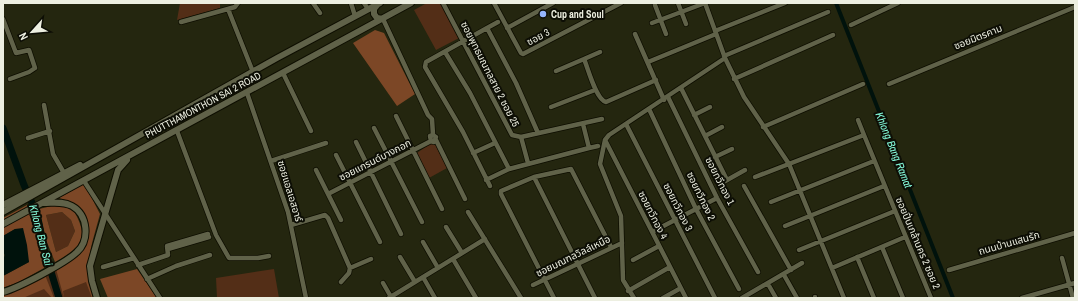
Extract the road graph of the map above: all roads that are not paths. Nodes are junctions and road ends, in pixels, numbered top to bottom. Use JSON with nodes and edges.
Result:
{"nodes":[{"id":1,"x":238,"y":3,"type":"edge"},
{"id":2,"x":313,"y":3,"type":"edge"},
{"id":3,"x":351,"y":3,"type":"edge"},
{"id":4,"x":364,"y":3,"type":"edge"},
{"id":5,"x":411,"y":3,"type":"edge"},
{"id":6,"x":443,"y":3,"type":"edge"},
{"id":7,"x":494,"y":3,"type":"edge"},
{"id":8,"x":554,"y":3,"type":"edge"},
{"id":9,"x":621,"y":3,"type":"edge"},
{"id":10,"x":678,"y":3,"type":"edge"},
{"id":11,"x":706,"y":3,"type":"edge"},
{"id":12,"x":785,"y":3,"type":"edge"},
{"id":13,"x":898,"y":3,"type":"edge"},
{"id":14,"x":379,"y":4,"type":"edge"},
{"id":15,"x":655,"y":6,"type":"dead end"},
{"id":16,"x":1075,"y":7,"type":"edge"},
{"id":17,"x":228,"y":9,"type":"junction"},
{"id":18,"x":368,"y":9,"type":"junction"},
{"id":19,"x":682,"y":12,"type":"junction"},
{"id":20,"x":828,"y":12,"type":"dead end"},
{"id":21,"x":320,"y":14,"type":"dead end"},
{"id":22,"x":355,"y":16,"type":"junction"},
{"id":23,"x":3,"y":19,"type":"edge"},
{"id":24,"x":383,"y":19,"type":"junction"},
{"id":25,"x":661,"y":20,"type":"junction"},
{"id":26,"x":181,"y":22,"type":"dead end"},
{"id":27,"x":498,"y":22,"type":"dead end"},
{"id":28,"x":652,"y":23,"type":"dead end"},
{"id":29,"x":686,"y":24,"type":"dead end"},
{"id":30,"x":851,"y":24,"type":"dead end"},
{"id":31,"x":487,"y":28,"type":"junction"},
{"id":32,"x":507,"y":28,"type":"junction"},
{"id":33,"x":716,"y":32,"type":"junction"},
{"id":34,"x":635,"y":34,"type":"dead end"},
{"id":35,"x":666,"y":34,"type":"dead end"},
{"id":36,"x":833,"y":35,"type":"dead end"},
{"id":37,"x":464,"y":41,"type":"junction"},
{"id":38,"x":445,"y":52,"type":"junction"},
{"id":39,"x":600,"y":52,"type":"dead end"},
{"id":40,"x":724,"y":57,"type":"junction"},
{"id":41,"x":584,"y":59,"type":"junction"},
{"id":42,"x":648,"y":62,"type":"junction"},
{"id":43,"x":253,"y":72,"type":"junction"},
{"id":44,"x":556,"y":72,"type":"dead end"},
{"id":45,"x":283,"y":74,"type":"junction"},
{"id":46,"x":10,"y":79,"type":"dead end"},
{"id":47,"x":734,"y":79,"type":"junction"},
{"id":48,"x":656,"y":80,"type":"junction"},
{"id":49,"x":863,"y":84,"type":"dead end"},
{"id":50,"x":889,"y":84,"type":"dead end"},
{"id":51,"x":681,"y":88,"type":"junction"},
{"id":52,"x":595,"y":90,"type":"junction"},
{"id":53,"x":247,"y":93,"type":"junction"},
{"id":54,"x":668,"y":97,"type":"junction"},
{"id":55,"x":664,"y":100,"type":"junction"},
{"id":56,"x":44,"y":106,"type":"dead end"},
{"id":57,"x":551,"y":107,"type":"dead end"},
{"id":58,"x":710,"y":107,"type":"dead end"},
{"id":59,"x":649,"y":109,"type":"junction"},
{"id":60,"x":694,"y":115,"type":"junction"},
{"id":61,"x":396,"y":116,"type":"dead end"},
{"id":62,"x":602,"y":119,"type":"dead end"},
{"id":63,"x":858,"y":120,"type":"dead end"},
{"id":64,"x":583,"y":124,"type":"junction"},
{"id":65,"x":626,"y":124,"type":"junction"},
{"id":66,"x":763,"y":126,"type":"junction"},
{"id":67,"x":722,"y":127,"type":"dead end"},
{"id":68,"x":374,"y":128,"type":"dead end"},
{"id":69,"x":50,"y":130,"type":"junction"},
{"id":70,"x":177,"y":131,"type":"junction"},
{"id":71,"x":311,"y":131,"type":"dead end"},
{"id":72,"x":538,"y":133,"type":"junction"},
{"id":73,"x":144,"y":134,"type":"junction"},
{"id":74,"x":433,"y":135,"type":"junction"},
{"id":75,"x":864,"y":135,"type":"junction"},
{"id":76,"x":705,"y":136,"type":"junction"},
{"id":77,"x":521,"y":137,"type":"junction"},
{"id":78,"x":28,"y":138,"type":"dead end"},
{"id":79,"x":436,"y":140,"type":"junction"},
{"id":80,"x":605,"y":140,"type":"junction"},
{"id":81,"x":356,"y":142,"type":"dead end"},
{"id":82,"x":431,"y":142,"type":"junction"},
{"id":83,"x":326,"y":143,"type":"dead end"},
{"id":84,"x":495,"y":143,"type":"junction"},
{"id":85,"x":598,"y":146,"type":"dead end"},
{"id":86,"x":589,"y":148,"type":"junction"},
{"id":87,"x":732,"y":149,"type":"dead end"},
{"id":88,"x":413,"y":150,"type":"junction"},
{"id":89,"x":473,"y":153,"type":"junction"},
{"id":90,"x":134,"y":154,"type":"junction"},
{"id":91,"x":336,"y":155,"type":"dead end"},
{"id":92,"x":716,"y":157,"type":"junction"},
{"id":93,"x":271,"y":161,"type":"junction"},
{"id":94,"x":874,"y":161,"type":"junction"},
{"id":95,"x":391,"y":162,"type":"junction"},
{"id":96,"x":528,"y":163,"type":"junction"},
{"id":97,"x":789,"y":164,"type":"junction"},
{"id":98,"x":316,"y":170,"type":"dead end"},
{"id":99,"x":508,"y":170,"type":"junction"},
{"id":100,"x":745,"y":170,"type":"dead end"},
{"id":101,"x":371,"y":172,"type":"junction"},
{"id":102,"x":64,"y":173,"type":"junction"},
{"id":103,"x":534,"y":177,"type":"junction"},
{"id":104,"x":755,"y":177,"type":"dead end"},
{"id":105,"x":486,"y":180,"type":"junction"},
{"id":106,"x":727,"y":180,"type":"junction"},
{"id":107,"x":84,"y":181,"type":"junction"},
{"id":108,"x":350,"y":183,"type":"junction"},
{"id":109,"x":720,"y":184,"type":"dead end"},
{"id":110,"x":490,"y":186,"type":"dead end"},
{"id":111,"x":744,"y":186,"type":"dead end"},
{"id":112,"x":884,"y":186,"type":"junction"},
{"id":113,"x":800,"y":191,"type":"junction"},
{"id":114,"x":34,"y":192,"type":"junction"},
{"id":115,"x":328,"y":194,"type":"junction"},
{"id":116,"x":718,"y":198,"type":"junction"},
{"id":117,"x":465,"y":200,"type":"dead end"},
{"id":118,"x":771,"y":202,"type":"dead end"},
{"id":119,"x":3,"y":205,"type":"edge"},
{"id":120,"x":40,"y":205,"type":"junction"},
{"id":121,"x":442,"y":209,"type":"dead end"},
{"id":122,"x":696,"y":209,"type":"junction"},
{"id":123,"x":895,"y":211,"type":"junction"},
{"id":124,"x":3,"y":212,"type":"edge"},
{"id":125,"x":468,"y":212,"type":"dead end"},
{"id":126,"x":105,"y":213,"type":"junction"},
{"id":127,"x":811,"y":216,"type":"junction"},
{"id":128,"x":341,"y":220,"type":"dead end"},
{"id":129,"x":675,"y":220,"type":"junction"},
{"id":130,"x":422,"y":222,"type":"dead end"},
{"id":131,"x":3,"y":224,"type":"edge"},
{"id":132,"x":291,"y":225,"type":"junction"},
{"id":133,"x":784,"y":226,"type":"dead end"},
{"id":134,"x":446,"y":227,"type":"dead end"},
{"id":135,"x":652,"y":232,"type":"junction"},
{"id":136,"x":1075,"y":233,"type":"edge"},
{"id":137,"x":401,"y":234,"type":"dead end"},
{"id":138,"x":208,"y":236,"type":"dead end"},
{"id":139,"x":905,"y":237,"type":"junction"},
{"id":140,"x":485,"y":239,"type":"junction"},
{"id":141,"x":380,"y":242,"type":"dead end"},
{"id":142,"x":423,"y":242,"type":"dead end"},
{"id":143,"x":821,"y":242,"type":"junction"},
{"id":144,"x":622,"y":243,"type":"junction"},
{"id":145,"x":659,"y":246,"type":"junction"},
{"id":146,"x":611,"y":247,"type":"junction"},
{"id":147,"x":882,"y":247,"type":"junction"},
{"id":148,"x":799,"y":250,"type":"dead end"},
{"id":149,"x":462,"y":253,"type":"junction"},
{"id":150,"x":210,"y":255,"type":"dead end"},
{"id":151,"x":269,"y":256,"type":"dead end"},
{"id":152,"x":400,"y":257,"type":"dead end"},
{"id":153,"x":857,"y":257,"type":"junction"},
{"id":154,"x":134,"y":258,"type":"junction"},
{"id":155,"x":1062,"y":258,"type":"dead end"},
{"id":156,"x":371,"y":259,"type":"dead end"},
{"id":157,"x":453,"y":259,"type":"junction"},
{"id":158,"x":633,"y":260,"type":"dead end"},
{"id":159,"x":578,"y":263,"type":"junction"},
{"id":160,"x":802,"y":263,"type":"dead end"},
{"id":161,"x":138,"y":265,"type":"junction"},
{"id":162,"x":103,"y":267,"type":"dead end"},
{"id":163,"x":670,"y":267,"type":"junction"},
{"id":164,"x":350,"y":268,"type":"junction"},
{"id":165,"x":438,"y":268,"type":"junction"},
{"id":166,"x":832,"y":268,"type":"junction"},
{"id":167,"x":791,"y":270,"type":"junction"},
{"id":168,"x":949,"y":270,"type":"dead end"},
{"id":169,"x":758,"y":272,"type":"dead end"},
{"id":170,"x":784,"y":275,"type":"junction"},
{"id":171,"x":423,"y":277,"type":"junction"},
{"id":172,"x":147,"y":279,"type":"junction"},
{"id":173,"x":544,"y":280,"type":"junction"},
{"id":174,"x":341,"y":282,"type":"dead end"},
{"id":175,"x":416,"y":282,"type":"junction"},
{"id":176,"x":383,"y":283,"type":"dead end"},
{"id":177,"x":1075,"y":283,"type":"edge"},
{"id":178,"x":768,"y":284,"type":"junction"},
{"id":179,"x":1069,"y":284,"type":"junction"},
{"id":180,"x":533,"y":285,"type":"dead end"},
{"id":181,"x":681,"y":288,"type":"junction"},
{"id":182,"x":739,"y":289,"type":"dead end"},
{"id":183,"x":628,"y":291,"type":"junction"},
{"id":184,"x":3,"y":292,"type":"edge"},
{"id":185,"x":390,"y":297,"type":"edge"},
{"id":186,"x":97,"y":298,"type":"edge"},
{"id":187,"x":160,"y":298,"type":"edge"},
{"id":188,"x":306,"y":298,"type":"edge"},
{"id":189,"x":436,"y":298,"type":"edge"},
{"id":190,"x":476,"y":298,"type":"edge"},
{"id":191,"x":522,"y":298,"type":"edge"},
{"id":192,"x":554,"y":298,"type":"edge"},
{"id":193,"x":596,"y":298,"type":"edge"},
{"id":194,"x":634,"y":298,"type":"edge"},
{"id":195,"x":663,"y":298,"type":"edge"},
{"id":196,"x":686,"y":298,"type":"edge"},
{"id":197,"x":714,"y":298,"type":"edge"},
{"id":198,"x":742,"y":298,"type":"edge"},
{"id":199,"x":776,"y":298,"type":"edge"},
{"id":200,"x":797,"y":298,"type":"edge"},
{"id":201,"x":844,"y":298,"type":"edge"},
{"id":202,"x":874,"y":298,"type":"edge"},
{"id":203,"x":903,"y":298,"type":"edge"},
{"id":204,"x":931,"y":298,"type":"edge"},
{"id":205,"x":1022,"y":298,"type":"edge"},
{"id":206,"x":1073,"y":298,"type":"edge"}],
"edges":[{"from":1,"to":17,"type":"street"},
{"from":2,"to":21,"type":"street"},
{"from":3,"to":22,"type":"street"},
{"from":4,"to":18,"type":"street"},
{"from":5,"to":24,"type":"main road","name":"PHUTTHAMONTHON SAI 2 ROAD"},
{"from":6,"to":37,"type":"street","name":"ซอยพุทธมณฑลสาย 2 ซอย 25"},
{"from":7,"to":32,"type":"street"},
{"from":8,"to":32,"type":"street"},
{"from":9,"to":32,"type":"street","name":"ซอย 3"},
{"from":10,"to":19,"type":"street"},
{"from":11,"to":19,"type":"street"},
{"from":11,"to":33,"type":"street"},
{"from":12,"to":33,"type":"street"},
{"from":13,"to":30,"type":"street"},
{"from":14,"to":18,"type":"main road","name":"PHUTTHAMONTHON SAI 2 ROAD"},
{"from":14,"to":24,"type":"main road"},
{"from":15,"to":25,"type":"street"},
{"from":16,"to":50,"type":"street","name":"ซอยมิตรคาม"},
{"from":17,"to":26,"type":"street"},
{"from":17,"to":43,"type":"street"},
{"from":18,"to":22,"type":"main road","name":"PHUTTHAMONTHON SAI 2 ROAD"},
{"from":19,"to":25,"type":"street"},
{"from":19,"to":29,"type":"street"},
{"from":20,"to":40,"type":"street"},
{"from":22,"to":43,"type":"main road","name":"PHUTTHAMONTHON SAI 2 ROAD"},
{"from":23,"to":46,"type":"street"},
{"from":24,"to":45,"type":"main road","name":"PHUTTHAMONTHON SAI 2 ROAD"},
{"from":24,"to":74,"type":"street"},
{"from":25,"to":28,"type":"street"},
{"from":25,"to":35,"type":"street"},
{"from":27,"to":31,"type":"street"},
{"from":31,"to":37,"type":"street"},
{"from":31,"to":72,"type":"street"},
{"from":33,"to":40,"type":"street"},
{"from":33,"to":42,"type":"street"},
{"from":34,"to":42,"type":"street"},
{"from":36,"to":47,"type":"street"},
{"from":37,"to":38,"type":"street"},
{"from":37,"to":77,"type":"street","name":"ซอยพุทธมณฑลสาย 2 ซอย 25"},
{"from":38,"to":84,"type":"street"},
{"from":38,"to":89,"type":"street"},
{"from":39,"to":41,"type":"street"},
{"from":40,"to":47,"type":"street"},
{"from":40,"to":51,"type":"street"},
{"from":41,"to":44,"type":"street"},
{"from":41,"to":52,"type":"street"},
{"from":42,"to":48,"type":"street"},
{"from":43,"to":73,"type":"main road","name":"PHUTTHAMONTHON SAI 2 ROAD"},
{"from":45,"to":53,"type":"main road","name":"PHUTTHAMONTHON SAI 2 ROAD"},
{"from":45,"to":71,"type":"street"},
{"from":47,"to":66,"type":"street"},
{"from":48,"to":52,"type":"street"},
{"from":48,"to":55,"type":"street"},
{"from":49,"to":66,"type":"street"},
{"from":51,"to":54,"type":"street"},
{"from":51,"to":60,"type":"street"},
{"from":52,"to":57,"type":"street"},
{"from":53,"to":70,"type":"main road","name":"PHUTTHAMONTHON SAI 2 ROAD"},
{"from":53,"to":93,"type":"street","name":"ซอยแอลเอสอาร์"},
{"from":54,"to":55,"type":"street"},
{"from":54,"to":116,"type":"street","name":"ซอยทวีทอง 1"},
{"from":55,"to":59,"type":"street"},
{"from":56,"to":69,"type":"street"},
{"from":58,"to":60,"type":"street"},
{"from":59,"to":65,"type":"street"},
{"from":59,"to":122,"type":"street","name":"ซอยทวีทอง 2"},
{"from":60,"to":76,"type":"street"},
{"from":61,"to":88,"type":"street"},
{"from":62,"to":64,"type":"street","name":"ซอยพุทธมณฑลสาย 2 ซอย 25"},
{"from":63,"to":75,"type":"street","name":"ซอยปิ่นเกล้านคร 2 ซอย 2"},
{"from":64,"to":72,"type":"street","name":"ซอยพุทธมณฑลสาย 2 ซอย 25"},
{"from":64,"to":86,"type":"street"},
{"from":65,"to":80,"type":"street"},
{"from":65,"to":129,"type":"street","name":"ซอยทวีทอง 3"},
{"from":66,"to":97,"type":"street"},
{"from":67,"to":76,"type":"street"},
{"from":68,"to":95,"type":"street"},
{"from":69,"to":78,"type":"street"},
{"from":69,"to":102,"type":"street"},
{"from":70,"to":90,"type":"main road","name":"PHUTTHAMONTHON SAI 2 ROAD"},
{"from":70,"to":151,"type":"street"},
{"from":72,"to":77,"type":"street","name":"ซอยพุทธมณฑลสาย 2 ซอย 25"},
{"from":73,"to":102,"type":"main road"},
{"from":73,"to":114,"type":"main road","name":"PHUTTHAMONTHON SAI 2 ROAD"},
{"from":74,"to":79,"type":"street"},
{"from":74,"to":82,"type":"street"},
{"from":75,"to":94,"type":"street","name":"ซอยปิ่นเกล้านคร 2 ซอย 2"},
{"from":75,"to":97,"type":"street"},
{"from":76,"to":92,"type":"street"},
{"from":77,"to":96,"type":"street"},
{"from":79,"to":82,"type":"street","name":"ซอยแกรนด์บางกอก"},
{"from":79,"to":117,"type":"street"},
{"from":80,"to":135,"type":"street","name":"ซอยทวีทอง 4"},
{"from":80,"to":144,"type":"street"},
{"from":81,"to":101,"type":"street"},
{"from":82,"to":88,"type":"street","name":"ซอยแกรนด์บางกอก"},
{"from":83,"to":93,"type":"street"},
{"from":84,"to":89,"type":"street"},
{"from":84,"to":99,"type":"street"},
{"from":85,"to":86,"type":"street"},
{"from":86,"to":96,"type":"street"},
{"from":87,"to":92,"type":"street"},
{"from":88,"to":95,"type":"street","name":"ซอยแกรนด์บางกอก"},
{"from":88,"to":121,"type":"street"},
{"from":89,"to":105,"type":"street"},
{"from":90,"to":107,"type":"main road","name":"PHUTTHAMONTHON SAI 2 ROAD"},
{"from":90,"to":126,"type":"main road"},
{"from":91,"to":108,"type":"street"},
{"from":92,"to":106,"type":"street"},
{"from":93,"to":132,"type":"street","name":"ซอยแอลเอสอาร์"},
{"from":94,"to":112,"type":"street","name":"ซอยปิ่นเกล้านคร 2 ซอย 2"},
{"from":94,"to":113,"type":"street"},
{"from":95,"to":101,"type":"street","name":"ซอยแกรนด์บางกอก"},
{"from":95,"to":130,"type":"street"},
{"from":96,"to":99,"type":"street"},
{"from":97,"to":104,"type":"street"},
{"from":97,"to":113,"type":"street"},
{"from":98,"to":115,"type":"street"},
{"from":99,"to":105,"type":"street"},
{"from":100,"to":106,"type":"street"},
{"from":101,"to":108,"type":"street","name":"ซอยแกรนด์บางกอก"},
{"from":101,"to":137,"type":"street"},
{"from":102,"to":114,"type":"main road"},
{"from":103,"to":146,"type":"street"},
{"from":103,"to":159,"type":"street"},
{"from":103,"to":173,"type":"street"},
{"from":105,"to":110,"type":"street"},
{"from":106,"to":109,"type":"street"},
{"from":107,"to":120,"type":"main road","name":"PHUTTHAMONTHON SAI 2 ROAD"},
{"from":107,"to":126,"type":"street"},
{"from":108,"to":115,"type":"street","name":"ซอยแกรนด์บางกอก"},
{"from":108,"to":141,"type":"street"},
{"from":111,"to":167,"type":"street"},
{"from":112,"to":123,"type":"street","name":"ซอยปิ่นเกล้านคร 2 ซอย 2"},
{"from":112,"to":127,"type":"street"},
{"from":113,"to":118,"type":"street"},
{"from":113,"to":127,"type":"street"},
{"from":114,"to":119,"type":"main road"},
{"from":114,"to":124,"type":"main road","name":"PHUTTHAMONTHON SAI 2 ROAD"},
{"from":115,"to":128,"type":"street"},
{"from":116,"to":122,"type":"street"},
{"from":116,"to":169,"type":"street","name":"ซอยทวีทอง 1"},
{"from":120,"to":131,"type":"main road","name":"PHUTTHAMONTHON SAI 2 ROAD"},
{"from":120,"to":184,"type":"main road"},
{"from":122,"to":129,"type":"street"},
{"from":122,"to":182,"type":"street","name":"ซอยทวีทอง 2"},
{"from":123,"to":139,"type":"street","name":"ซอยปิ่นเกล้านคร 2 ซอย 2"},
{"from":123,"to":143,"type":"street"},
{"from":125,"to":140,"type":"street"},
{"from":126,"to":154,"type":"street"},
{"from":126,"to":186,"type":"main road"},
{"from":127,"to":133,"type":"street"},
{"from":127,"to":143,"type":"street"},
{"from":129,"to":135,"type":"street"},
{"from":129,"to":197,"type":"street","name":"ซอยทวีทอง 3"},
{"from":132,"to":164,"type":"street"},
{"from":132,"to":188,"type":"street","name":"ซอยแอลเอสอาร์"},
{"from":134,"to":149,"type":"street"},
{"from":135,"to":145,"type":"street","name":"ซอยทวีทอง 4"},
{"from":136,"to":168,"type":"street","name":"ถนนบ้านแสนรัก"},
{"from":138,"to":161,"type":"street"},
{"from":139,"to":147,"type":"street"},
{"from":139,"to":204,"type":"street","name":"ซอยปิ่นเกล้านคร 2 ซอย 2"},
{"from":140,"to":149,"type":"street"},
{"from":140,"to":191,"type":"street"},
{"from":142,"to":165,"type":"street"},
{"from":143,"to":148,"type":"street"},
{"from":143,"to":166,"type":"street"},
{"from":144,"to":146,"type":"street","name":"ซอยมณฑลวิลล์เหนือ"},
{"from":144,"to":183,"type":"street"},
{"from":145,"to":158,"type":"street"},
{"from":145,"to":163,"type":"street","name":"ซอยทวีทอง 4"},
{"from":146,"to":159,"type":"street","name":"ซอยมณฑลวิลล์เหนือ"},
{"from":147,"to":153,"type":"street"},
{"from":147,"to":203,"type":"street"},
{"from":149,"to":157,"type":"street"},
{"from":150,"to":172,"type":"street"},
{"from":152,"to":175,"type":"street"},
{"from":153,"to":166,"type":"street"},
{"from":153,"to":202,"type":"street"},
{"from":154,"to":161,"type":"street"},
{"from":154,"to":162,"type":"street"},
{"from":155,"to":179,"type":"street"},
{"from":156,"to":164,"type":"street"},
{"from":157,"to":165,"type":"street"},
{"from":157,"to":190,"type":"street"},
{"from":159,"to":173,"type":"street","name":"ซอยมณฑลวิลล์เหนือ"},
{"from":159,"to":193,"type":"street"},
{"from":160,"to":167,"type":"street"},
{"from":161,"to":172,"type":"street"},
{"from":163,"to":181,"type":"street","name":"ซอยทวีทอง 4"},
{"from":163,"to":183,"type":"street"},
{"from":164,"to":174,"type":"street"},
{"from":165,"to":171,"type":"street"},
{"from":166,"to":201,"type":"street"},
{"from":167,"to":170,"type":"street"},
{"from":170,"to":178,"type":"street"},
{"from":170,"to":200,"type":"street"},
{"from":171,"to":175,"type":"street"},
{"from":171,"to":189,"type":"street"},
{"from":172,"to":187,"type":"street"},
{"from":173,"to":180,"type":"street","name":"ซอยมณฑลวิลล์เหนือ"},
{"from":173,"to":192,"type":"street"},
{"from":175,"to":185,"type":"street"},
{"from":176,"to":185,"type":"street"},
{"from":177,"to":179,"type":"street"},
{"from":178,"to":198,"type":"street"},
{"from":178,"to":199,"type":"street"},
{"from":179,"to":205,"type":"street"},
{"from":179,"to":206,"type":"street"},
{"from":181,"to":195,"type":"street"},
{"from":181,"to":196,"type":"street","name":"ซอยทวีทอง 4"},
{"from":183,"to":194,"type":"street"}]}
